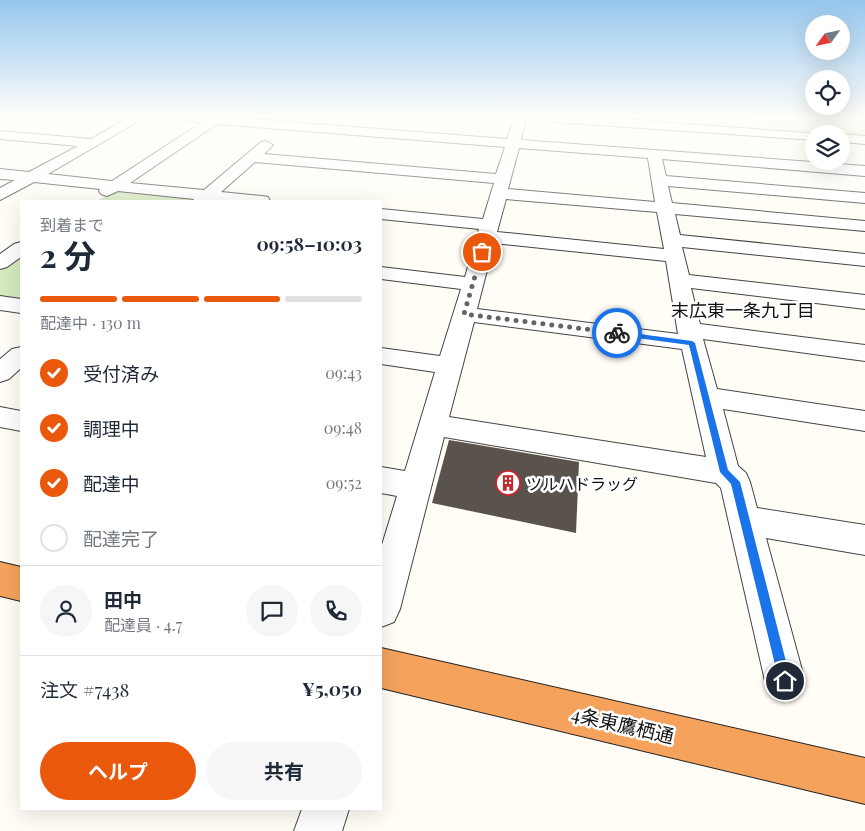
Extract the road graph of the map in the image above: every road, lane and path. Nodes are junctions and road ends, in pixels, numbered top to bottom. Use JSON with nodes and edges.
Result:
{"nodes":[{"id":1,"x":68,"y":157,"type":"edge"},
{"id":2,"x":158,"y":157,"type":"edge"},
{"id":3,"x":510,"y":157,"type":"edge"},
{"id":4,"x":654,"y":157,"type":"edge"},
{"id":5,"x":690,"y":157,"type":"edge"},
{"id":6,"x":779,"y":157,"type":"edge"},
{"id":7,"x":252,"y":158,"type":"joint"},
{"id":8,"x":784,"y":164,"type":"junction"},
{"id":9,"x":865,"y":171,"type":"edge"},
{"id":10,"x":0,"y":174,"type":"edge"},
{"id":11,"x":31,"y":177,"type":"junction"},
{"id":12,"x":658,"y":180,"type":"junction"},
{"id":13,"x":500,"y":186,"type":"junction"},
{"id":14,"x":113,"y":187,"type":"junction"},
{"id":15,"x":0,"y":195,"type":"edge"},
{"id":16,"x":204,"y":198,"type":"edge"},
{"id":17,"x":865,"y":198,"type":"edge"},
{"id":18,"x":93,"y":200,"type":"edge"},
{"id":19,"x":243,"y":200,"type":"edge"},
{"id":20,"x":664,"y":207,"type":"junction"},
{"id":21,"x":382,"y":214,"type":"edge"},
{"id":22,"x":865,"y":226,"type":"edge"},
{"id":23,"x":488,"y":231,"type":"junction"},
{"id":24,"x":673,"y":248,"type":"junction"},
{"id":25,"x":20,"y":249,"type":"edge"},
{"id":26,"x":865,"y":260,"type":"edge"},
{"id":27,"x":0,"y":263,"type":"edge"},
{"id":28,"x":382,"y":273,"type":"edge"},
{"id":29,"x":680,"y":280,"type":"junction"},
{"id":30,"x":473,"y":284,"type":"junction"},
{"id":31,"x":865,"y":302,"type":"edge"},
{"id":32,"x":0,"y":303,"type":"edge"},
{"id":33,"x":20,"y":306,"type":"edge"},
{"id":34,"x":464,"y":314,"type":"junction"},
{"id":35,"x":691,"y":336,"type":"junction"},
{"id":36,"x":865,"y":353,"type":"edge"},
{"id":37,"x":20,"y":356,"type":"edge"},
{"id":38,"x":382,"y":356,"type":"edge"},
{"id":39,"x":450,"y":366,"type":"junction"},
{"id":40,"x":0,"y":373,"type":"edge"},
{"id":41,"x":705,"y":397,"type":"junction"},
{"id":42,"x":0,"y":417,"type":"edge"},
{"id":43,"x":20,"y":421,"type":"edge"},
{"id":44,"x":865,"y":421,"type":"edge"},
{"id":45,"x":433,"y":425,"type":"junction"},
{"id":46,"x":724,"y":472,"type":"junction"},
{"id":47,"x":382,"y":480,"type":"edge"},
{"id":48,"x":416,"y":486,"type":"junction"},
{"id":49,"x":745,"y":520,"type":"junction"},
{"id":50,"x":865,"y":540,"type":"edge"},
{"id":51,"x":0,"y":579,"type":"edge"},
{"id":52,"x":20,"y":584,"type":"edge"},
{"id":53,"x":382,"y":605,"type":"edge"},
{"id":54,"x":382,"y":668,"type":"edge"},
{"id":55,"x":785,"y":681,"type":"dead end"},
{"id":56,"x":865,"y":781,"type":"edge"},
{"id":57,"x":325,"y":810,"type":"edge"},
{"id":58,"x":318,"y":831,"type":"edge"}],
"edges":[{"from":1,"to":11,"type":"street"},
{"from":2,"to":14,"type":"street"},
{"from":3,"to":13,"type":"street"},
{"from":4,"to":12,"type":"street"},
{"from":5,"to":8,"type":"street"},
{"from":6,"to":8,"type":"street"},
{"from":7,"to":13,"type":"street"},
{"from":7,"to":16,"type":"street"},
{"from":8,"to":9,"type":"street"},
{"from":10,"to":11,"type":"street"},
{"from":11,"to":14,"type":"street"},
{"from":11,"to":15,"type":"street"},
{"from":12,"to":17,"type":"street"},
{"from":12,"to":20,"type":"street"},
{"from":13,"to":20,"type":"street"},
{"from":13,"to":23,"type":"street"},
{"from":14,"to":16,"type":"street"},
{"from":14,"to":18,"type":"street"},
{"from":16,"to":19,"type":"street"},
{"from":20,"to":22,"type":"street"},
{"from":20,"to":24,"type":"street"},
{"from":21,"to":23,"type":"street"},
{"from":23,"to":24,"type":"street"},
{"from":23,"to":30,"type":"street"},
{"from":24,"to":26,"type":"street"},
{"from":24,"to":29,"type":"street"},
{"from":25,"to":27,"type":"street"},
{"from":28,"to":30,"type":"street"},
{"from":29,"to":31,"type":"street"},
{"from":29,"to":35,"type":"street"},
{"from":30,"to":34,"type":"street"},
{"from":32,"to":33,"type":"street"},
{"from":34,"to":35,"type":"street"},
{"from":34,"to":39,"type":"street"},
{"from":35,"to":36,"type":"street"},
{"from":35,"to":41,"type":"street"},
{"from":37,"to":40,"type":"street"},
{"from":38,"to":39,"type":"street"},
{"from":39,"to":45,"type":"street"},
{"from":41,"to":44,"type":"street"},
{"from":41,"to":46,"type":"street"},
{"from":42,"to":43,"type":"street"},
{"from":45,"to":46,"type":"street"},
{"from":45,"to":48,"type":"street"},
{"from":46,"to":49,"type":"street"},
{"from":47,"to":48,"type":"street"},
{"from":48,"to":53,"type":"street"},
{"from":49,"to":50,"type":"street"},
{"from":49,"to":55,"type":"street"},
{"from":51,"to":52,"type":"highway"},
{"from":54,"to":56,"type":"highway","name":"4条東鷹栖通"},
{"from":57,"to":58,"type":"street"}]}
